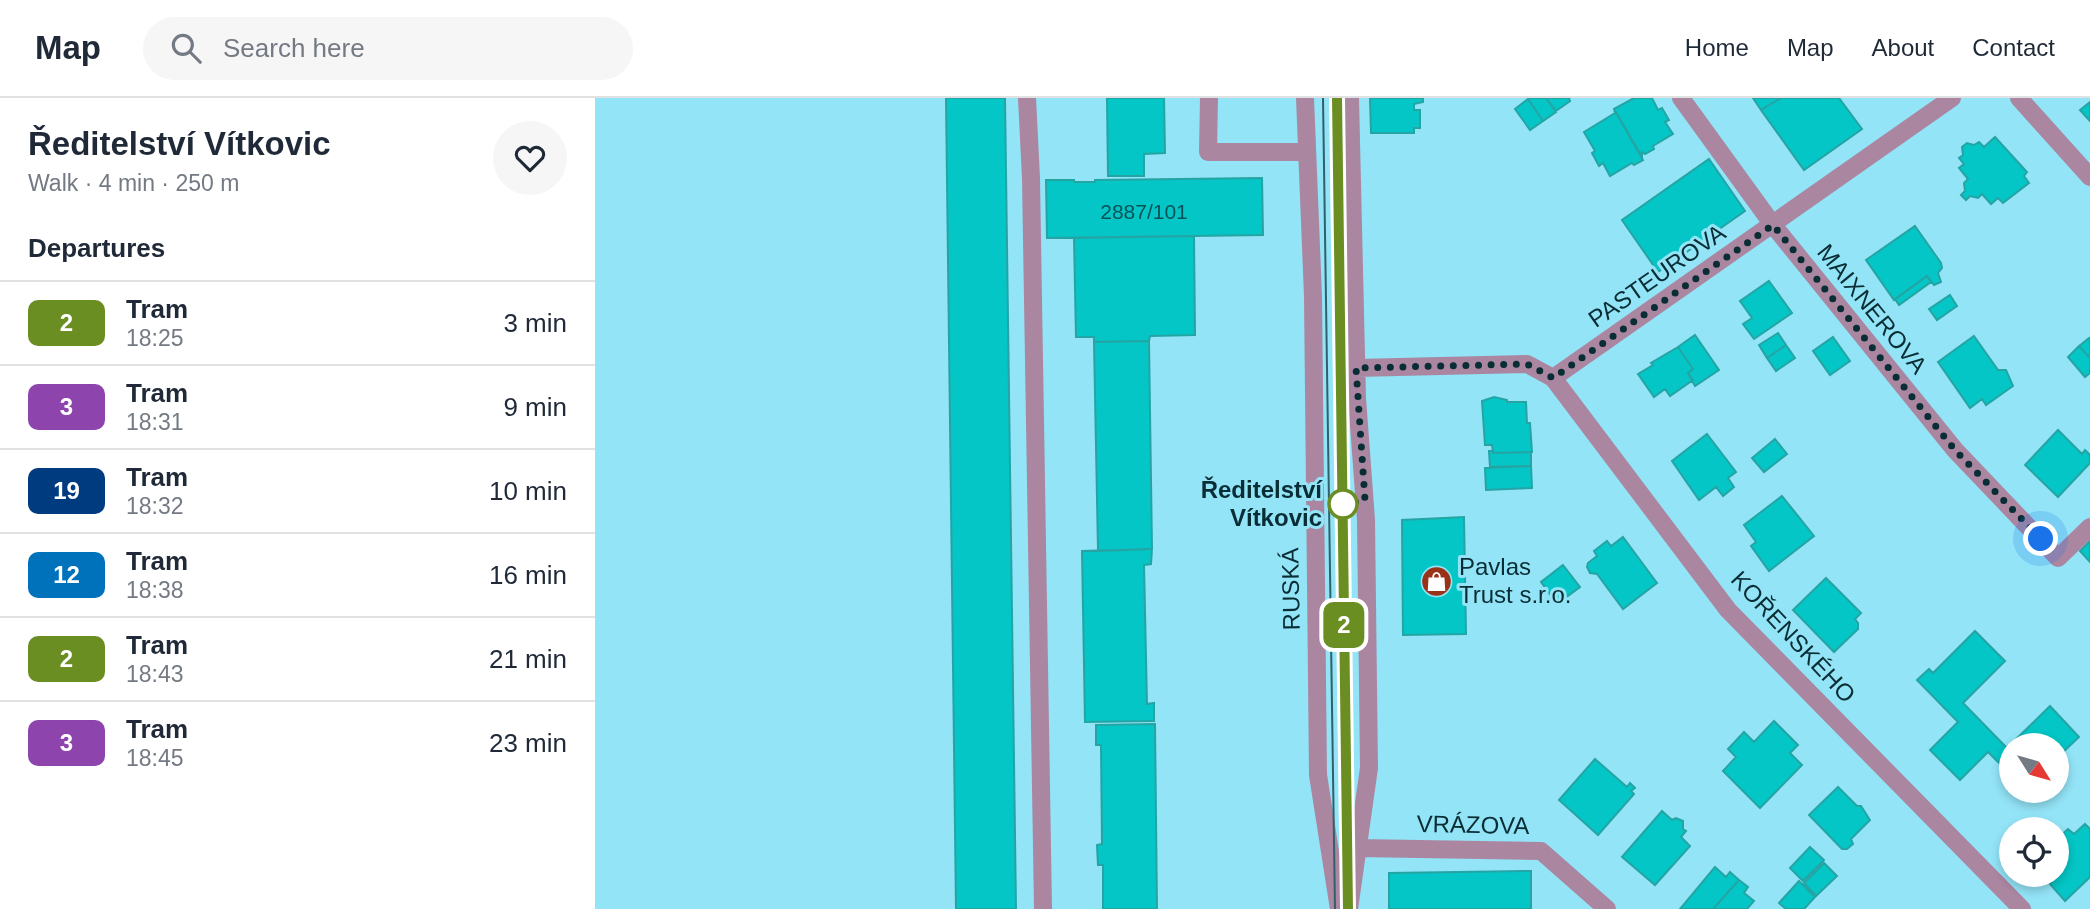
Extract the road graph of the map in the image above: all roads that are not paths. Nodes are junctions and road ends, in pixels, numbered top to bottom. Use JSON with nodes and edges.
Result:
{"nodes":[{"id":1,"x":1027,"y":98,"type":"edge"},
{"id":2,"x":1209,"y":98,"type":"edge"},
{"id":3,"x":1305,"y":98,"type":"edge"},
{"id":4,"x":1350,"y":98,"type":"edge"},
{"id":5,"x":1681,"y":98,"type":"edge"},
{"id":6,"x":1952,"y":98,"type":"edge"},
{"id":7,"x":2019,"y":98,"type":"edge"},
{"id":8,"x":1306,"y":152,"type":"junction"},
{"id":9,"x":2090,"y":177,"type":"edge"},
{"id":10,"x":1773,"y":225,"type":"junction"},
{"id":11,"x":1356,"y":368,"type":"junction"},
{"id":12,"x":1553,"y":378,"type":"junction"},
{"id":13,"x":2090,"y":527,"type":"edge"},
{"id":14,"x":1358,"y":848,"type":"junction"},
{"id":15,"x":1043,"y":909,"type":"edge"},
{"id":16,"x":1339,"y":909,"type":"edge"},
{"id":17,"x":1349,"y":909,"type":"edge"},
{"id":18,"x":1607,"y":909,"type":"edge"},
{"id":19,"x":2022,"y":909,"type":"edge"}],
"edges":[{"from":1,"to":15,"type":"street"},
{"from":2,"to":8,"type":"street"},
{"from":3,"to":8,"type":"street","name":"RUSKÁ"},
{"from":4,"to":11,"type":"street"},
{"from":5,"to":10,"type":"street","name":"MAIXNEROVA"},
{"from":6,"to":10,"type":"street","name":"PASTEUROVA"},
{"from":7,"to":9,"type":"street"},
{"from":8,"to":16,"type":"street","name":"RUSKÁ"},
{"from":10,"to":12,"type":"street","name":"PASTEUROVA"},
{"from":10,"to":13,"type":"street","name":"MAIXNEROVA"},
{"from":11,"to":12,"type":"street"},
{"from":11,"to":14,"type":"street"},
{"from":12,"to":19,"type":"street","name":"KOŘENSKÉHO"},
{"from":14,"to":17,"type":"street"},
{"from":14,"to":18,"type":"street","name":"VRÁZOVA"}]}
